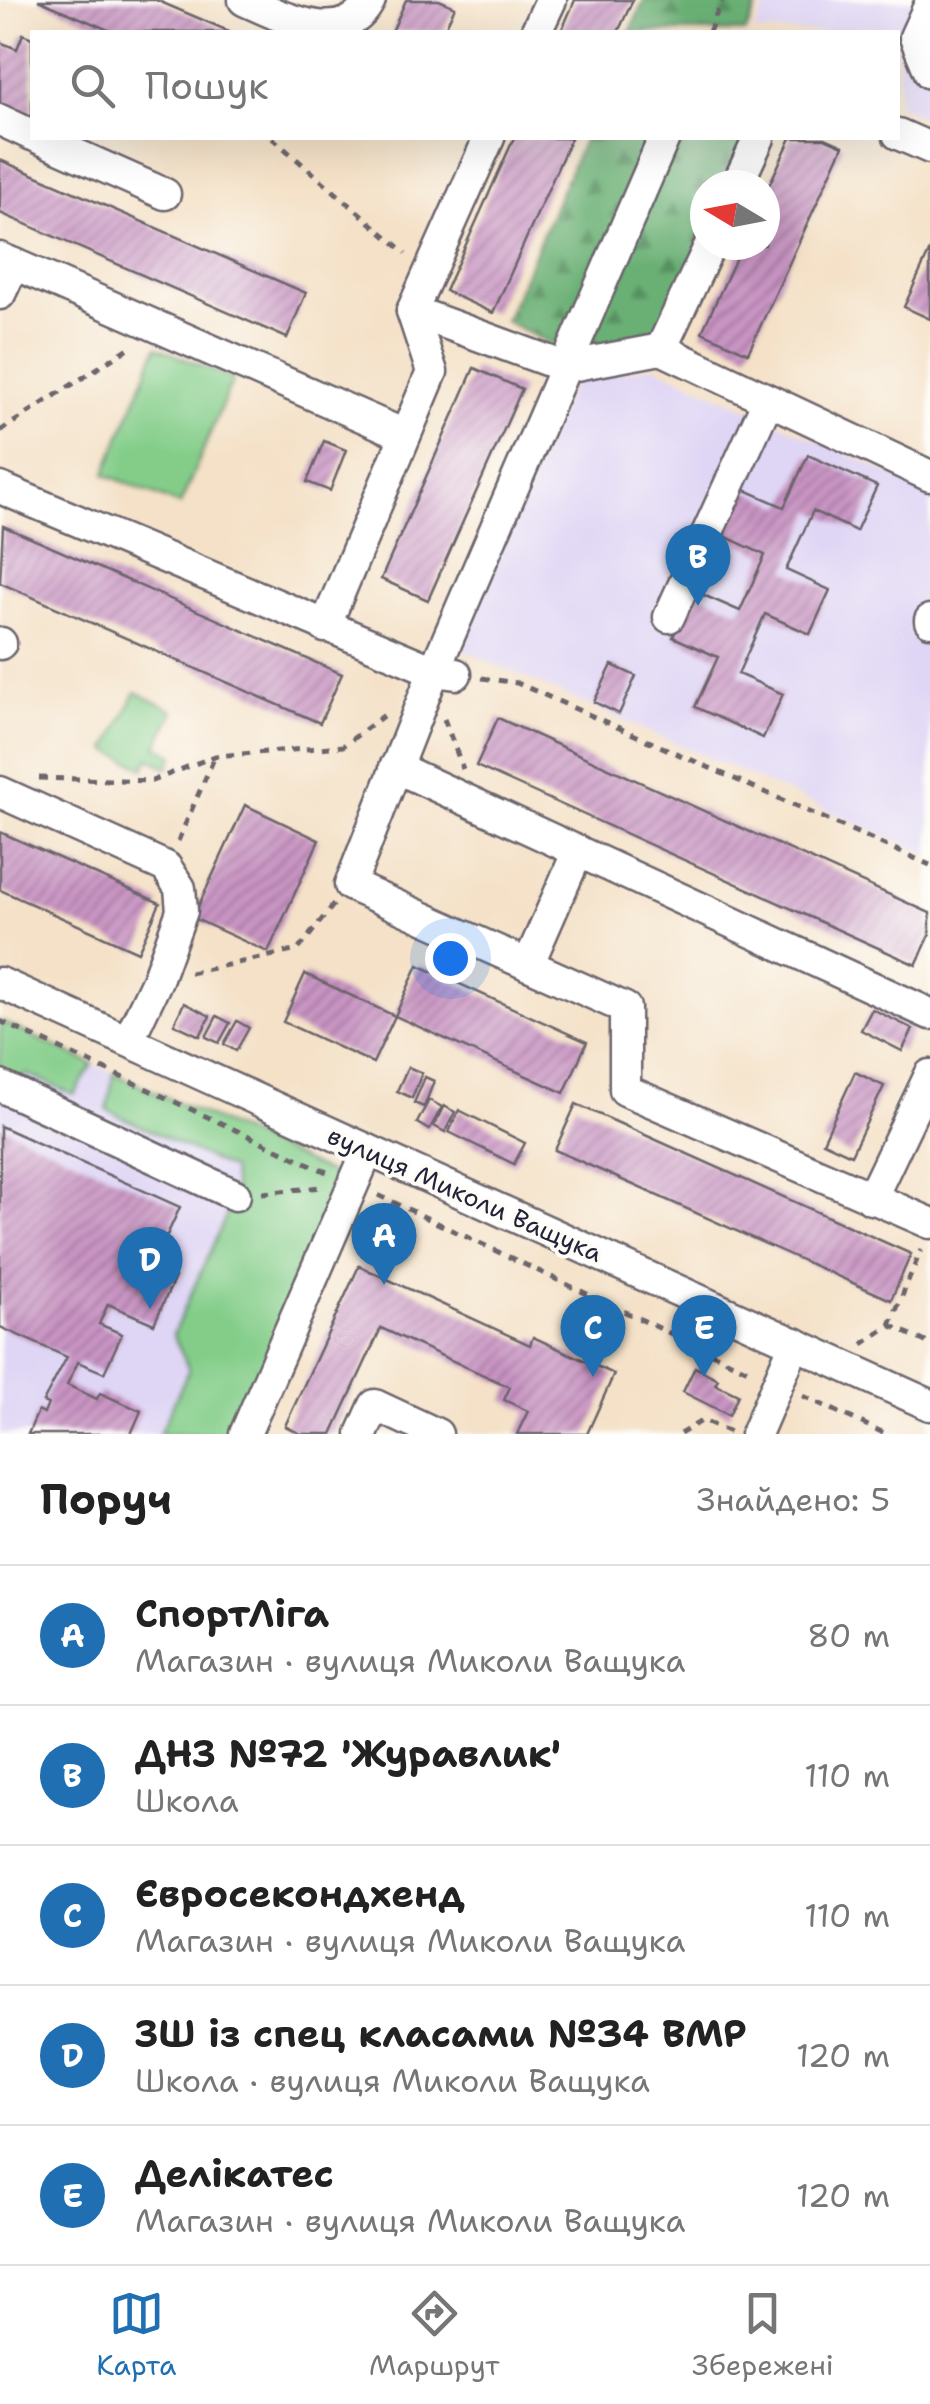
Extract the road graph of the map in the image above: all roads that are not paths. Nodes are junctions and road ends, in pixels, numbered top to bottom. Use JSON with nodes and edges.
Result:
{"nodes":[{"id":1,"x":244,"y":0,"type":"edge"},
{"id":2,"x":370,"y":0,"type":"edge"},
{"id":3,"x":930,"y":4,"type":"edge"},
{"id":4,"x":930,"y":73,"type":"edge"},
{"id":5,"x":0,"y":120,"type":"edge"},
{"id":6,"x":30,"y":133,"type":"edge"},
{"id":7,"x":900,"y":135,"type":"edge"},
{"id":8,"x":45,"y":140,"type":"edge"},
{"id":9,"x":488,"y":140,"type":"edge"},
{"id":10,"x":663,"y":140,"type":"edge"},
{"id":11,"x":758,"y":140,"type":"edge"},
{"id":12,"x":930,"y":148,"type":"edge"},
{"id":13,"x":744,"y":170,"type":"edge"},
{"id":14,"x":166,"y":194,"type":"dead end"},
{"id":15,"x":703,"y":260,"type":"edge"},
{"id":16,"x":7,"y":261,"type":"edge"},
{"id":17,"x":0,"y":294,"type":"edge"},
{"id":18,"x":412,"y":311,"type":"junction"},
{"id":19,"x":662,"y":349,"type":"junction"},
{"id":20,"x":565,"y":367,"type":"junction"},
{"id":21,"x":768,"y":400,"type":"junction"},
{"id":22,"x":405,"y":435,"type":"junction"},
{"id":23,"x":930,"y":476,"type":"edge"},
{"id":24,"x":0,"y":488,"type":"edge"},
{"id":25,"x":669,"y":617,"type":"dead end"},
{"id":26,"x":325,"y":627,"type":"junction"},
{"id":27,"x":440,"y":675,"type":"junction"},
{"id":28,"x":395,"y":768,"type":"junction"},
{"id":29,"x":0,"y":792,"type":"edge"},
{"id":30,"x":578,"y":852,"type":"junction"},
{"id":31,"x":528,"y":965,"type":"junction"},
{"id":32,"x":0,"y":983,"type":"edge"},
{"id":33,"x":930,"y":1014,"type":"edge"},
{"id":34,"x":128,"y":1041,"type":"junction"},
{"id":35,"x":930,"y":1075,"type":"edge"},
{"id":36,"x":0,"y":1086,"type":"edge"},
{"id":37,"x":368,"y":1150,"type":"junction"},
{"id":38,"x":235,"y":1196,"type":"road end"},
{"id":39,"x":872,"y":1199,"type":"junction"},
{"id":40,"x":927,"y":1234,"type":"edge"},
{"id":41,"x":794,"y":1343,"type":"junction"},
{"id":42,"x":930,"y":1405,"type":"edge"},
{"id":43,"x":245,"y":1434,"type":"edge"},
{"id":44,"x":362,"y":1434,"type":"edge"},
{"id":45,"x":437,"y":1434,"type":"edge"},
{"id":46,"x":756,"y":1434,"type":"edge"}],
"edges":[{"from":1,"to":2,"type":"street"},
{"from":3,"to":4,"type":"street"},
{"from":5,"to":6,"type":"street"},
{"from":7,"to":12,"type":"street"},
{"from":8,"to":14,"type":"street"},
{"from":9,"to":18,"type":"street"},
{"from":10,"to":20,"type":"street"},
{"from":11,"to":13,"type":"street"},
{"from":15,"to":19,"type":"street"},
{"from":16,"to":17,"type":"street"},
{"from":16,"to":22,"type":"street"},
{"from":18,"to":20,"type":"street"},
{"from":18,"to":22,"type":"street"},
{"from":19,"to":20,"type":"street"},
{"from":19,"to":21,"type":"street"},
{"from":20,"to":27,"type":"street"},
{"from":21,"to":23,"type":"street"},
{"from":21,"to":25,"type":"street"},
{"from":22,"to":26,"type":"street"},
{"from":24,"to":26,"type":"street"},
{"from":26,"to":27,"type":"street"},
{"from":27,"to":28,"type":"street"},
{"from":28,"to":30,"type":"street"},
{"from":28,"to":31,"type":"street"},
{"from":29,"to":34,"type":"street"},
{"from":30,"to":31,"type":"street"},
{"from":30,"to":33,"type":"street"},
{"from":31,"to":39,"type":"street"},
{"from":32,"to":34,"type":"street","name":"вулиця Миколи Ващука"},
{"from":34,"to":37,"type":"street","name":"вулиця Миколи Ващука"},
{"from":35,"to":39,"type":"street"},
{"from":36,"to":38,"type":"street"},
{"from":37,"to":41,"type":"street","name":"вулиця Миколи Ващука"},
{"from":37,"to":43,"type":"street"},
{"from":39,"to":40,"type":"street"},
{"from":41,"to":42,"type":"street","name":"вулиця Миколи Ващука"},
{"from":41,"to":46,"type":"street"},
{"from":44,"to":45,"type":"street"}]}
